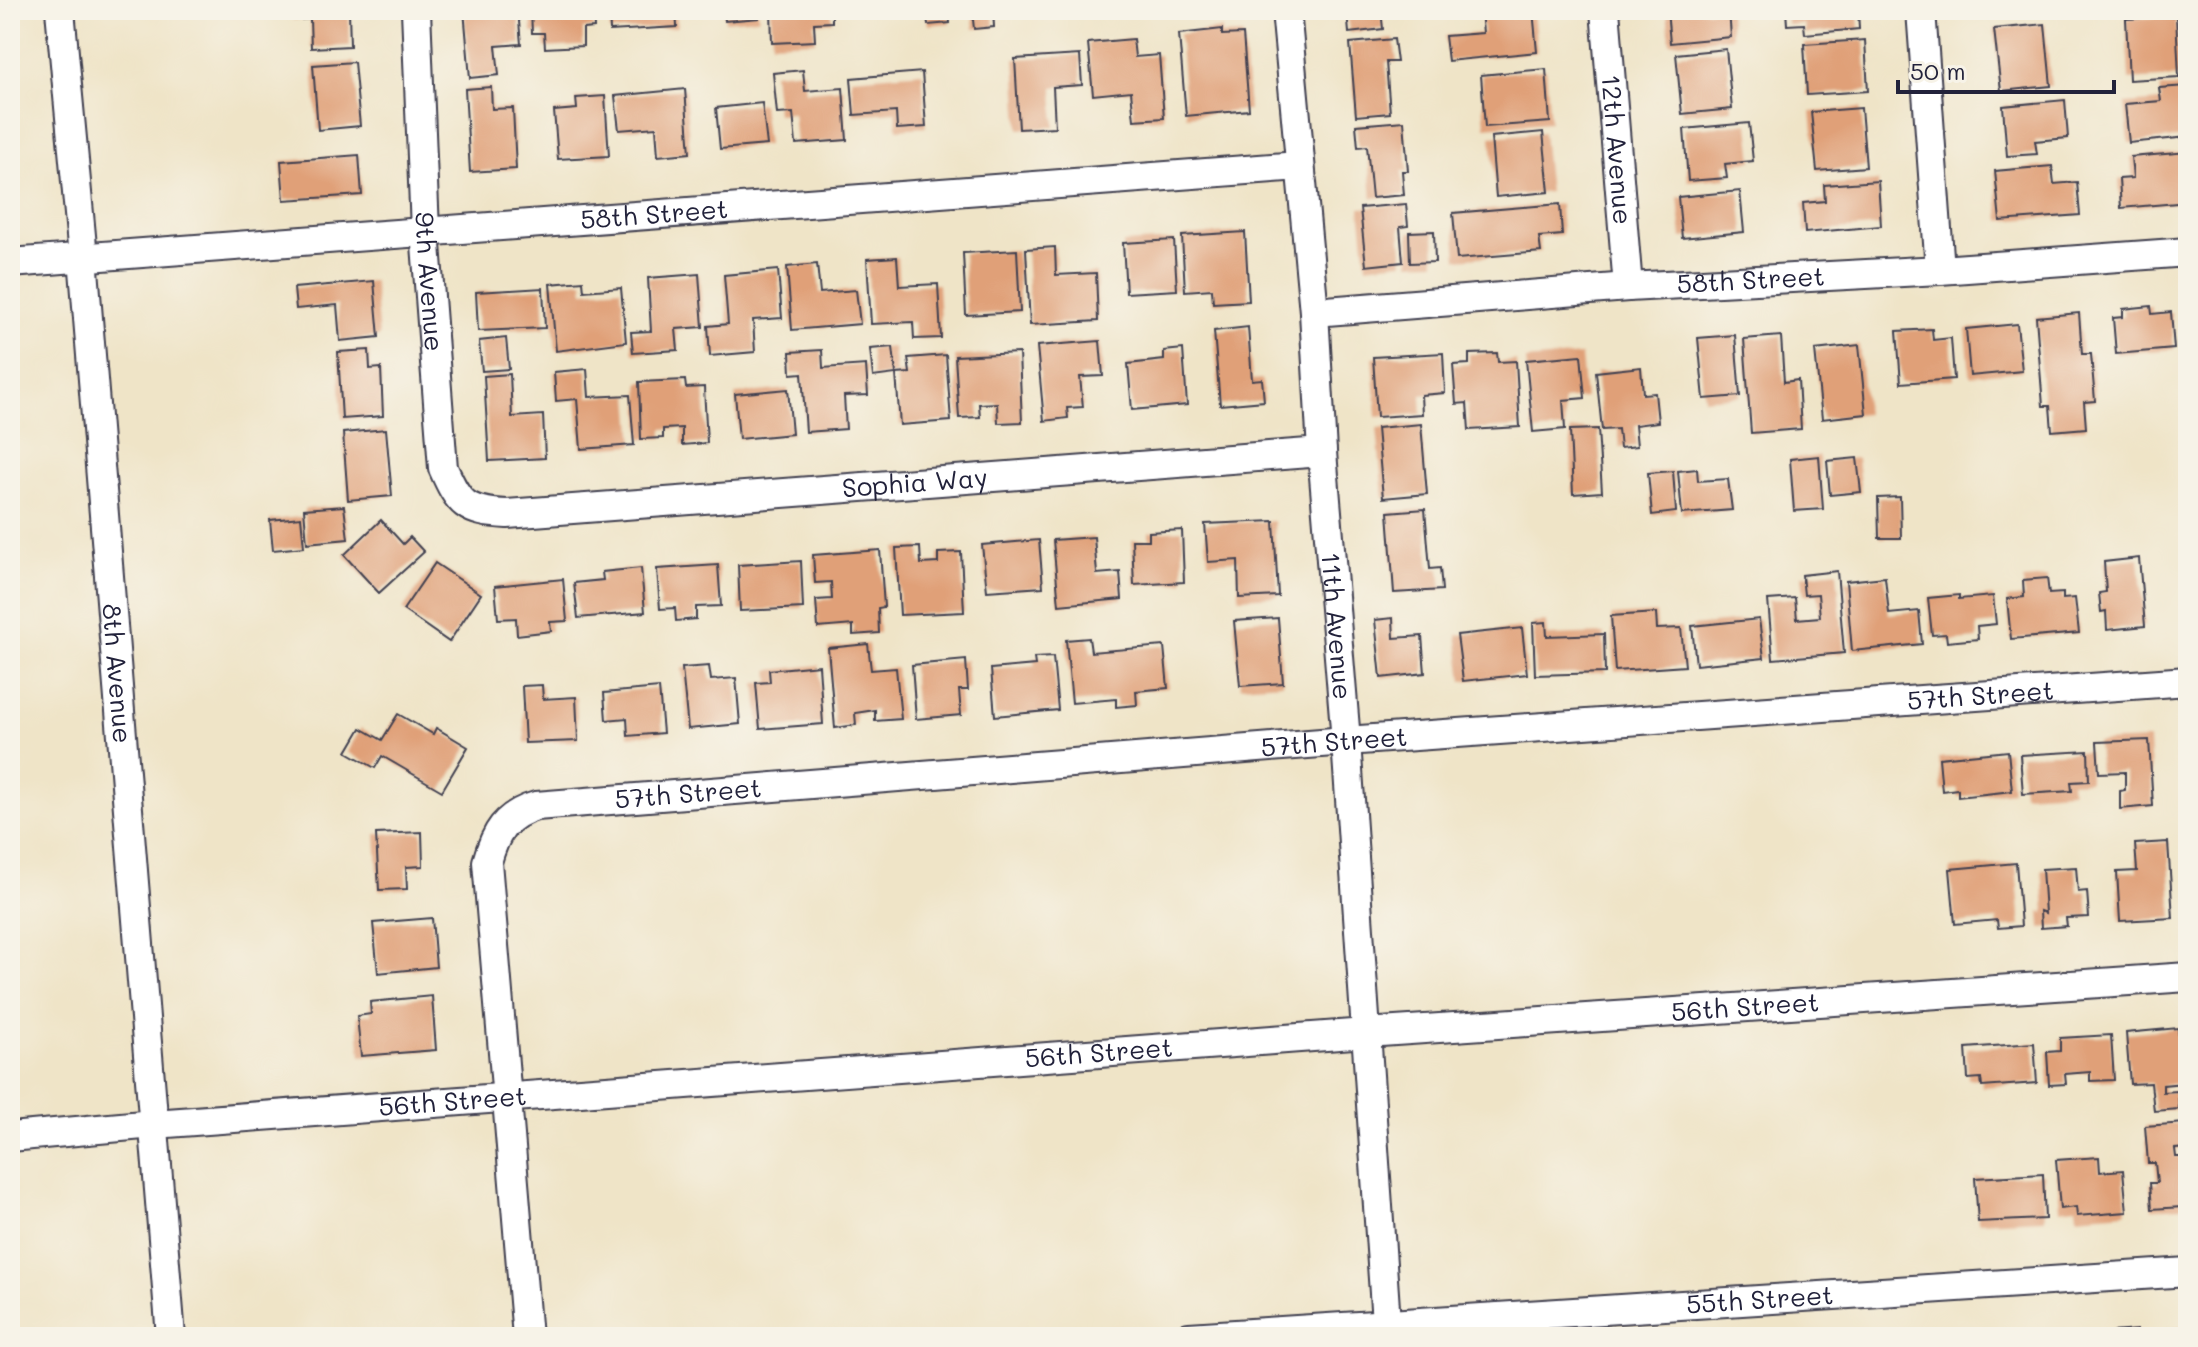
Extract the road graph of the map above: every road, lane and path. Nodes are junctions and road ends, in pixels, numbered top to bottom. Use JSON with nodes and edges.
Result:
{"nodes":[{"id":1,"x":60,"y":10,"type":"edge"},
{"id":2,"x":416,"y":10,"type":"edge"},
{"id":3,"x":1286,"y":10,"type":"edge"},
{"id":4,"x":1605,"y":10,"type":"edge"},
{"id":5,"x":1921,"y":10,"type":"edge"},
{"id":6,"x":1299,"y":166,"type":"junction"},
{"id":7,"x":425,"y":231,"type":"junction"},
{"id":8,"x":2188,"y":252,"type":"edge"},
{"id":9,"x":83,"y":257,"type":"junction"},
{"id":10,"x":10,"y":263,"type":"edge"},
{"id":11,"x":1940,"y":270,"type":"junction"},
{"id":12,"x":1628,"y":287,"type":"junction"},
{"id":13,"x":1314,"y":312,"type":"junction"},
{"id":14,"x":1322,"y":452,"type":"junction"},
{"id":15,"x":507,"y":514,"type":"joint"},
{"id":16,"x":2188,"y":681,"type":"edge"},
{"id":17,"x":1346,"y":741,"type":"junction"},
{"id":18,"x":2188,"y":977,"type":"edge"},
{"id":19,"x":1366,"y":1033,"type":"junction"},
{"id":20,"x":505,"y":1099,"type":"junction"},
{"id":21,"x":154,"y":1124,"type":"junction"},
{"id":22,"x":10,"y":1137,"type":"edge"},
{"id":23,"x":2188,"y":1272,"type":"edge"},
{"id":24,"x":1386,"y":1330,"type":"edge"},
{"id":25,"x":171,"y":1337,"type":"edge"},
{"id":26,"x":527,"y":1337,"type":"edge"},
{"id":27,"x":1189,"y":1337,"type":"edge"}],
"edges":[{"from":1,"to":9,"type":"street","name":"8th Avenue"},
{"from":2,"to":7,"type":"street","name":"9th Avenue"},
{"from":3,"to":6,"type":"street","name":"11th Avenue"},
{"from":4,"to":12,"type":"street","name":"12th Avenue"},
{"from":5,"to":11,"type":"street"},
{"from":6,"to":7,"type":"street","name":"58th Street"},
{"from":6,"to":13,"type":"street","name":"11th Avenue"},
{"from":7,"to":9,"type":"street","name":"58th Street"},
{"from":7,"to":15,"type":"street","name":"9th Avenue"},
{"from":8,"to":11,"type":"street","name":"58th Street"},
{"from":9,"to":10,"type":"street","name":"58th Street"},
{"from":9,"to":21,"type":"street","name":"8th Avenue"},
{"from":11,"to":12,"type":"street","name":"58th Street"},
{"from":12,"to":13,"type":"street","name":"58th Street"},
{"from":13,"to":14,"type":"street","name":"11th Avenue"},
{"from":14,"to":15,"type":"street","name":"Sophia Way"},
{"from":14,"to":17,"type":"street","name":"11th Avenue"},
{"from":16,"to":17,"type":"street","name":"57th Street"},
{"from":17,"to":19,"type":"street","name":"11th Avenue"},
{"from":17,"to":20,"type":"street","name":"57th Street"},
{"from":18,"to":19,"type":"street","name":"56th Street"},
{"from":19,"to":20,"type":"street","name":"56th Street"},
{"from":19,"to":24,"type":"street","name":"11th Avenue"},
{"from":20,"to":21,"type":"street","name":"56th Street"},
{"from":20,"to":26,"type":"street"},
{"from":21,"to":22,"type":"street","name":"56th Street"},
{"from":21,"to":25,"type":"street","name":"8th Avenue"},
{"from":23,"to":24,"type":"street","name":"55th Street"},
{"from":24,"to":27,"type":"street","name":"55th Street"}]}
